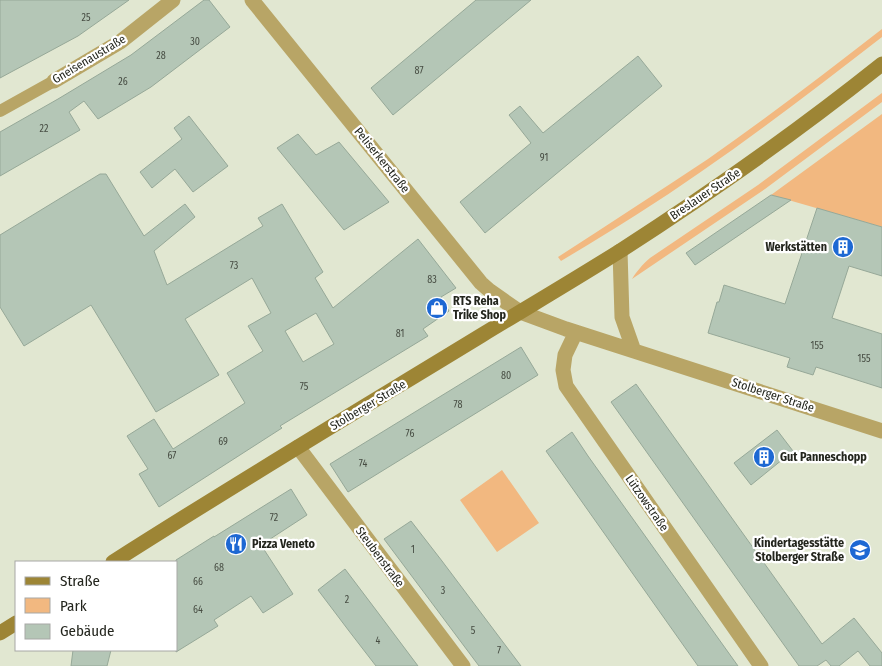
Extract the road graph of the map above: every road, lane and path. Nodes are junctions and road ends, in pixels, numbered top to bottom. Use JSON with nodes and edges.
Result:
{"nodes":[{"id":1,"x":173,"y":0,"type":"edge"},
{"id":2,"x":252,"y":0,"type":"edge"},
{"id":3,"x":882,"y":64,"type":"edge"},
{"id":4,"x":54,"y":81,"type":"joint"},
{"id":5,"x":0,"y":111,"type":"edge"},
{"id":6,"x":620,"y":251,"type":"junction"},
{"id":7,"x":520,"y":312,"type":"junction"},
{"id":8,"x":576,"y":332,"type":"junction"},
{"id":9,"x":634,"y":351,"type":"junction"},
{"id":10,"x":882,"y":430,"type":"edge"},
{"id":11,"x":298,"y":447,"type":"junction"},
{"id":12,"x":115,"y":561,"type":"edge"},
{"id":13,"x":15,"y":624,"type":"edge"},
{"id":14,"x":0,"y":633,"type":"edge"},
{"id":15,"x":463,"y":666,"type":"edge"},
{"id":16,"x":761,"y":666,"type":"edge"}],
"edges":[{"from":1,"to":4,"type":"street","name":"Gneisenaustraße"},
{"from":2,"to":7,"type":"street","name":"Peliserkerstraße"},
{"from":3,"to":6,"type":"main road","name":"Breslauer Straße"},
{"from":4,"to":5,"type":"street","name":"Gneisenaustraße"},
{"from":6,"to":7,"type":"main road","name":"Breslauer Straße"},
{"from":6,"to":9,"type":"street"},
{"from":7,"to":8,"type":"street","name":"Stolberger Straße"},
{"from":7,"to":11,"type":"main road","name":"Stolberger Straße"},
{"from":8,"to":9,"type":"street","name":"Stolberger Straße"},
{"from":8,"to":16,"type":"street","name":"Lützowstraße"},
{"from":9,"to":10,"type":"street","name":"Stolberger Straße"},
{"from":11,"to":12,"type":"main road","name":"Stolberger Straße"},
{"from":11,"to":15,"type":"street","name":"Steubenstraße"},
{"from":13,"to":14,"type":"main road"}]}
